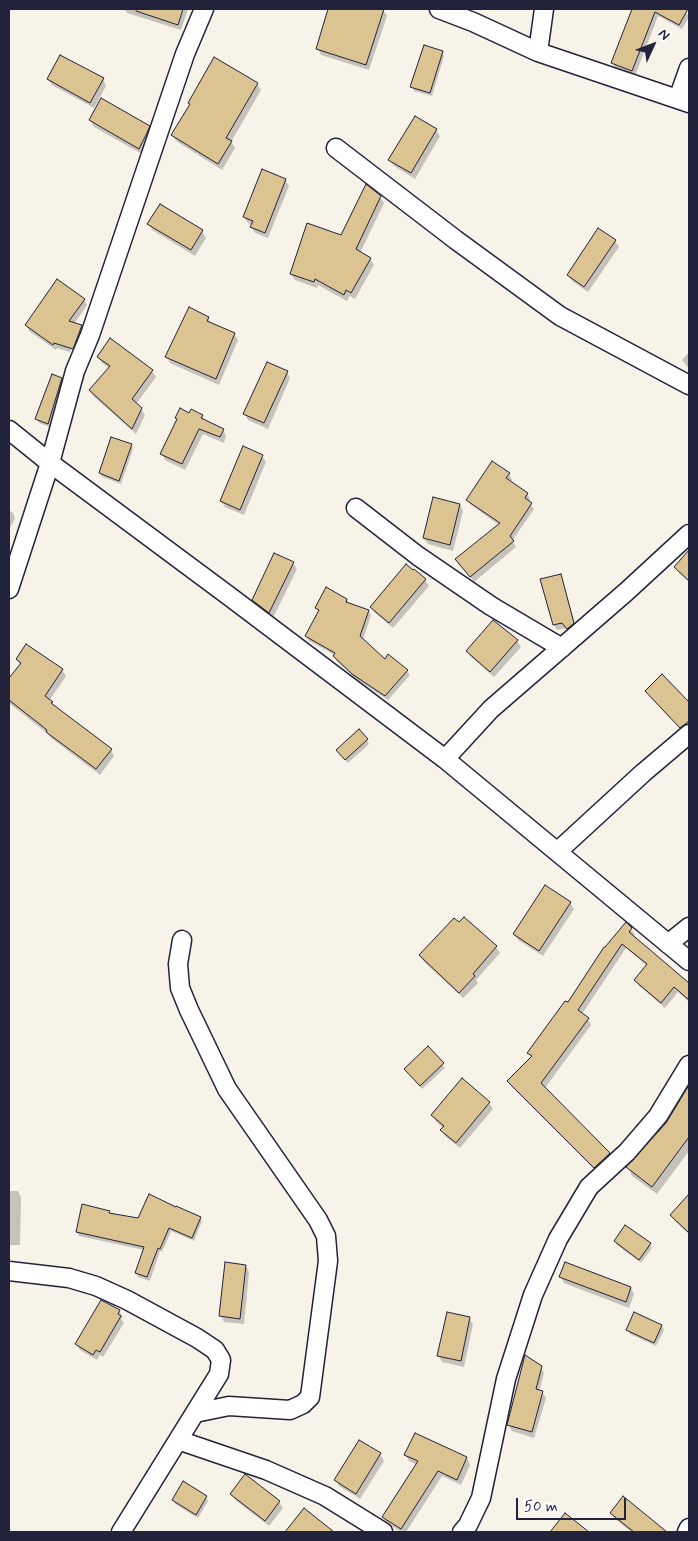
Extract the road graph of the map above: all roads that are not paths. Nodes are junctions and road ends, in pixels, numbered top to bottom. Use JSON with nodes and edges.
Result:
{"nodes":[{"id":1,"x":204,"y":9,"type":"edge"},
{"id":2,"x":439,"y":9,"type":"edge"},
{"id":3,"x":544,"y":9,"type":"edge"},
{"id":4,"x":538,"y":52,"type":"junction"},
{"id":5,"x":689,"y":68,"type":"edge"},
{"id":6,"x":684,"y":101,"type":"edge"},
{"id":7,"x":336,"y":148,"type":"dead end"},
{"id":8,"x":689,"y":385,"type":"edge"},
{"id":9,"x":9,"y":430,"type":"edge"},
{"id":10,"x":50,"y":463,"type":"junction"},
{"id":11,"x":356,"y":508,"type":"dead end"},
{"id":12,"x":689,"y":534,"type":"edge"},
{"id":13,"x":9,"y":589,"type":"edge"},
{"id":14,"x":562,"y":648,"type":"junction"},
{"id":15,"x":689,"y":734,"type":"edge"},
{"id":16,"x":445,"y":759,"type":"junction"},
{"id":17,"x":557,"y":852,"type":"junction"},
{"id":18,"x":689,"y":927,"type":"edge"},
{"id":19,"x":182,"y":940,"type":"dead end"},
{"id":20,"x":668,"y":944,"type":"junction"},
{"id":21,"x":689,"y":961,"type":"edge"},
{"id":22,"x":689,"y":1065,"type":"edge"},
{"id":23,"x":9,"y":1271,"type":"edge"},
{"id":24,"x":195,"y":1413,"type":"junction"},
{"id":25,"x":178,"y":1440,"type":"junction"},
{"id":26,"x":689,"y":1528,"type":"edge"},
{"id":27,"x":121,"y":1532,"type":"edge"},
{"id":28,"x":383,"y":1532,"type":"edge"},
{"id":29,"x":462,"y":1532,"type":"edge"},
{"id":30,"x":687,"y":1532,"type":"edge"}],
"edges":[{"from":1,"to":10,"type":"street"},
{"from":2,"to":4,"type":"street"},
{"from":3,"to":4,"type":"street"},
{"from":4,"to":6,"type":"street"},
{"from":5,"to":6,"type":"street"},
{"from":7,"to":8,"type":"street"},
{"from":9,"to":10,"type":"street"},
{"from":10,"to":13,"type":"street"},
{"from":10,"to":16,"type":"street"},
{"from":11,"to":14,"type":"street"},
{"from":12,"to":14,"type":"street"},
{"from":14,"to":16,"type":"street"},
{"from":15,"to":17,"type":"street"},
{"from":16,"to":17,"type":"street"},
{"from":17,"to":20,"type":"street"},
{"from":18,"to":20,"type":"street"},
{"from":19,"to":24,"type":"street"},
{"from":20,"to":21,"type":"street"},
{"from":22,"to":29,"type":"street"},
{"from":23,"to":24,"type":"street"},
{"from":24,"to":25,"type":"street"},
{"from":25,"to":27,"type":"street"},
{"from":25,"to":28,"type":"street"},
{"from":26,"to":30,"type":"street"}]}
